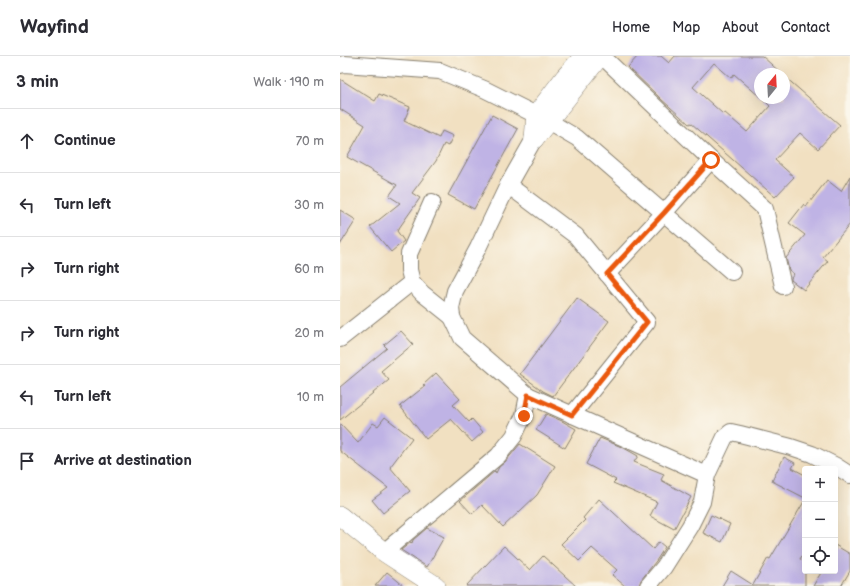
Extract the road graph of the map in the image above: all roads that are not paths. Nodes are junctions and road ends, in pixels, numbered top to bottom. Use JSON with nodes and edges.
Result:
{"nodes":[{"id":1,"x":584,"y":56,"type":"edge"},
{"id":2,"x":601,"y":56,"type":"edge"},
{"id":3,"x":340,"y":65,"type":"edge"},
{"id":4,"x":542,"y":118,"type":"junction"},
{"id":5,"x":534,"y":139,"type":"joint"},
{"id":6,"x":711,"y":160,"type":"junction"},
{"id":7,"x":508,"y":185,"type":"junction"},
{"id":8,"x":432,"y":202,"type":"dead end"},
{"id":9,"x":664,"y":213,"type":"junction"},
{"id":10,"x":732,"y":272,"type":"dead end"},
{"id":11,"x":607,"y":274,"type":"junction"},
{"id":12,"x":412,"y":282,"type":"junction"},
{"id":13,"x":783,"y":286,"type":"dead end"},
{"id":14,"x":452,"y":317,"type":"junction"},
{"id":15,"x":340,"y":339,"type":"edge"},
{"id":16,"x":528,"y":395,"type":"junction"},
{"id":17,"x":572,"y":415,"type":"junction"},
{"id":18,"x":707,"y":475,"type":"junction"},
{"id":19,"x":850,"y":475,"type":"edge"},
{"id":20,"x":340,"y":516,"type":"edge"},
{"id":21,"x":384,"y":552,"type":"junction"},
{"id":22,"x":436,"y":586,"type":"edge"},
{"id":23,"x":648,"y":586,"type":"edge"}],
"edges":[{"from":1,"to":4,"type":"street"},
{"from":2,"to":4,"type":"street"},
{"from":2,"to":6,"type":"street"},
{"from":3,"to":4,"type":"street"},
{"from":4,"to":5,"type":"street"},
{"from":4,"to":9,"type":"street"},
{"from":5,"to":7,"type":"street"},
{"from":6,"to":9,"type":"street"},
{"from":6,"to":13,"type":"street"},
{"from":7,"to":11,"type":"street"},
{"from":7,"to":14,"type":"street"},
{"from":8,"to":12,"type":"street"},
{"from":9,"to":10,"type":"street"},
{"from":9,"to":11,"type":"street"},
{"from":11,"to":17,"type":"street"},
{"from":12,"to":14,"type":"street"},
{"from":12,"to":15,"type":"street"},
{"from":14,"to":16,"type":"street"},
{"from":16,"to":17,"type":"street"},
{"from":16,"to":21,"type":"street"},
{"from":17,"to":18,"type":"street"},
{"from":18,"to":19,"type":"street"},
{"from":18,"to":23,"type":"street"},
{"from":20,"to":21,"type":"street"},
{"from":21,"to":22,"type":"street"}]}
